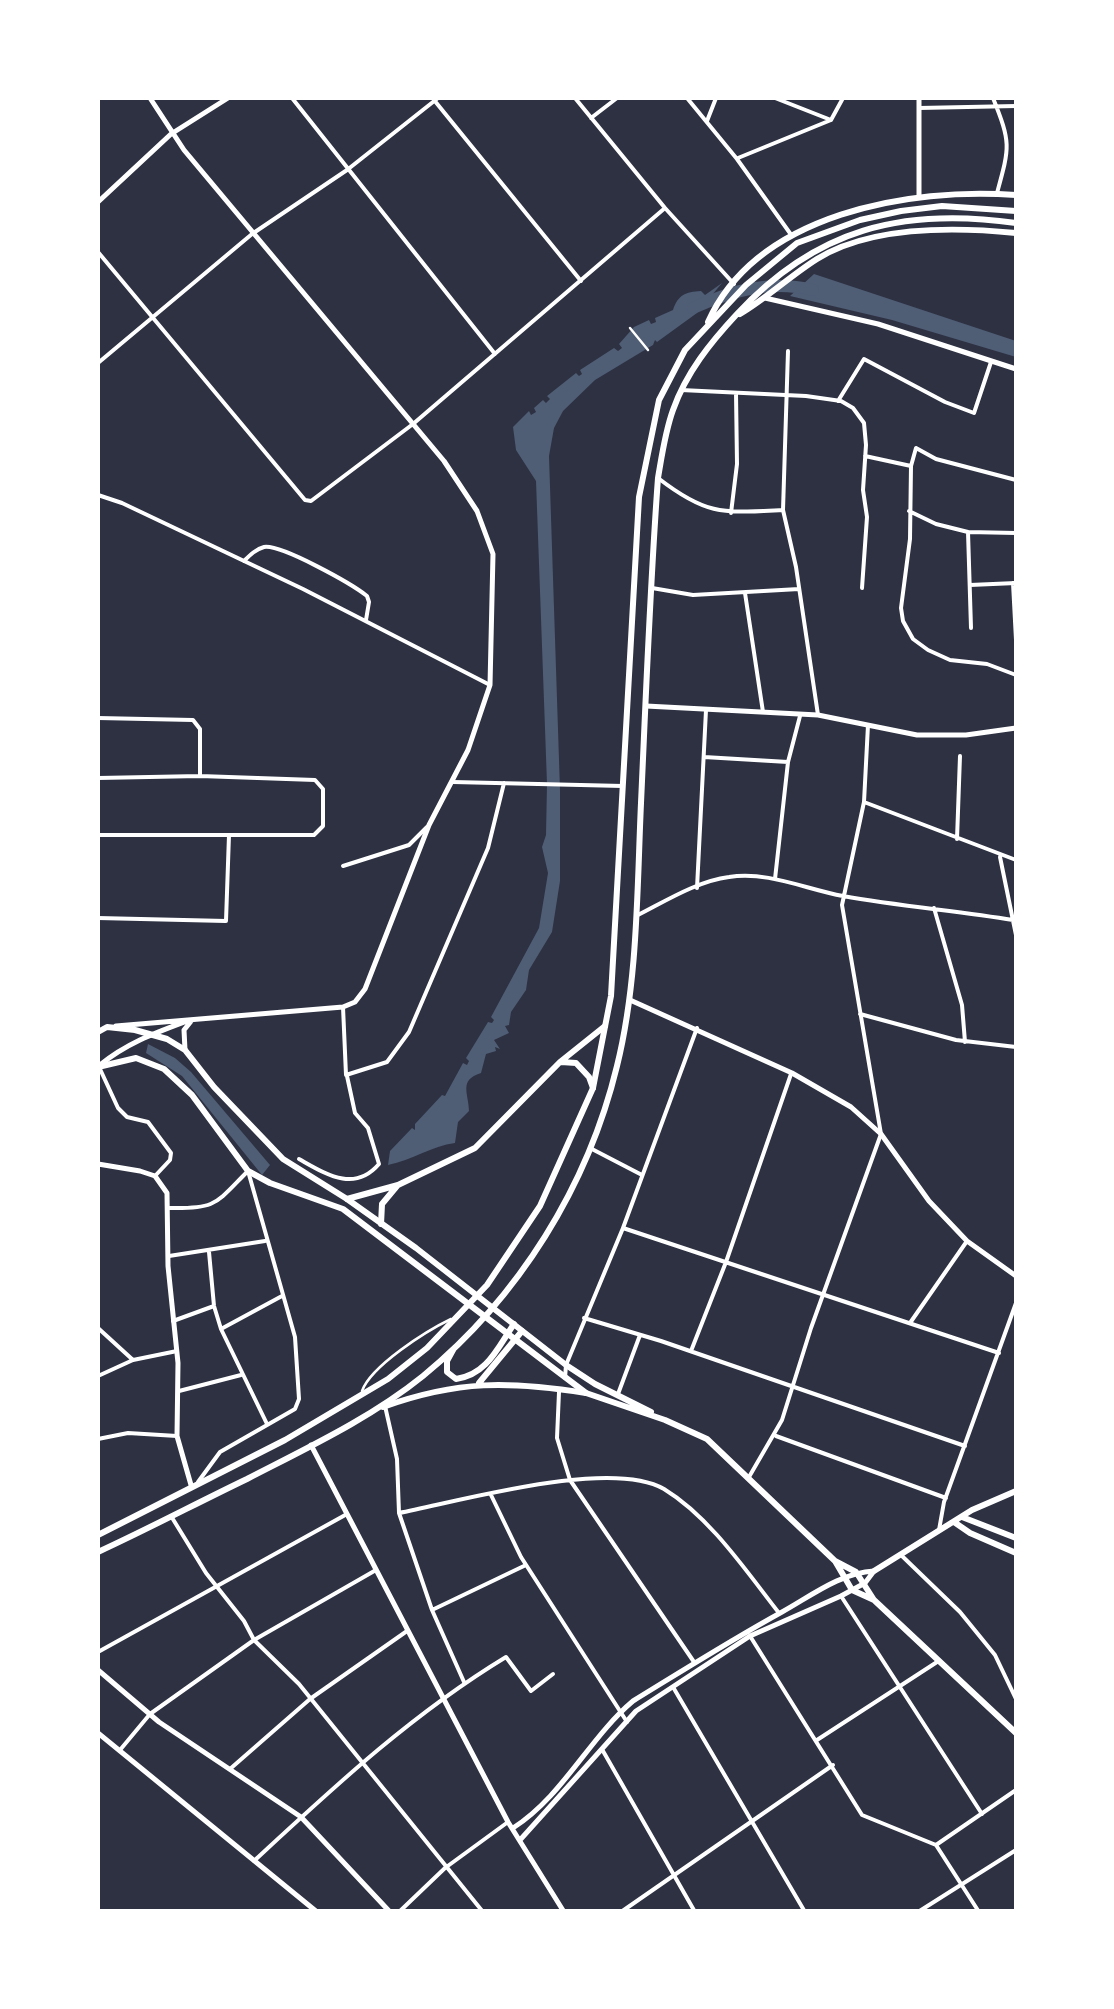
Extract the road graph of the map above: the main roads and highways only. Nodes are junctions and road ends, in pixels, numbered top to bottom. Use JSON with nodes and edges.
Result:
{"nodes":[{"id":1,"x":966,"y":193,"type":"junction"},
{"id":2,"x":1016,"y":195,"type":"edge"},
{"id":3,"x":919,"y":196,"type":"junction"},
{"id":4,"x":886,"y":201,"type":"junction"},
{"id":5,"x":1016,"y":211,"type":"edge"},
{"id":6,"x":1016,"y":223,"type":"edge"},
{"id":7,"x":924,"y":229,"type":"junction"},
{"id":8,"x":965,"y":229,"type":"junction"},
{"id":9,"x":1016,"y":233,"type":"edge"},
{"id":10,"x":890,"y":235,"type":"junction"},
{"id":11,"x":715,"y":314,"type":"junction"},
{"id":12,"x":731,"y":320,"type":"junction"},
{"id":13,"x":605,"y":1026,"type":"junction"},
{"id":14,"x":98,"y":1032,"type":"edge"},
{"id":15,"x":560,"y":1062,"type":"junction"},
{"id":16,"x":98,"y":1066,"type":"edge"},
{"id":17,"x":593,"y":1088,"type":"junction"},
{"id":18,"x":398,"y":1185,"type":"junction"},
{"id":19,"x":347,"y":1199,"type":"junction"},
{"id":20,"x":381,"y":1224,"type":"junction"},
{"id":21,"x":514,"y":1324,"type":"junction"},
{"id":22,"x":522,"y":1331,"type":"junction"},
{"id":23,"x":508,"y":1334,"type":"junction"},
{"id":24,"x":515,"y":1340,"type":"junction"},
{"id":25,"x":458,"y":1343,"type":"junction"},
{"id":26,"x":478,"y":1384,"type":"junction"},
{"id":27,"x":586,"y":1393,"type":"junction"},
{"id":28,"x":364,"y":1416,"type":"junction"},
{"id":29,"x":665,"y":1420,"type":"junction"},
{"id":30,"x":1016,"y":1492,"type":"edge"},
{"id":31,"x":962,"y":1516,"type":"junction"},
{"id":32,"x":954,"y":1522,"type":"junction"},
{"id":33,"x":98,"y":1535,"type":"edge"},
{"id":34,"x":1016,"y":1538,"type":"edge"},
{"id":35,"x":98,"y":1552,"type":"edge"},
{"id":36,"x":1016,"y":1553,"type":"edge"},
{"id":37,"x":835,"y":1561,"type":"junction"},
{"id":38,"x":874,"y":1571,"type":"road end"},
{"id":39,"x":874,"y":1600,"type":"junction"},
{"id":40,"x":1016,"y":1731,"type":"edge"}],
"edges":[{"from":1,"to":2,"type":"main road"},
{"from":1,"to":3,"type":"main road"},
{"from":1,"to":8,"type":"main road"},
{"from":3,"to":4,"type":"main road"},
{"from":3,"to":7,"type":"main road"},
{"from":3,"to":7,"type":"main road"},
{"from":4,"to":10,"type":"main road"},
{"from":4,"to":11,"type":"main road"},
{"from":5,"to":11,"type":"main road"},
{"from":6,"to":12,"type":"main road"},
{"from":7,"to":8,"type":"main road"},
{"from":7,"to":10,"type":"main road"},
{"from":8,"to":9,"type":"main road"},
{"from":10,"to":12,"type":"main road"},
{"from":11,"to":13,"type":"main road"},
{"from":12,"to":25,"type":"main road"},
{"from":13,"to":15,"type":"main road"},
{"from":13,"to":17,"type":"main road"},
{"from":14,"to":19,"type":"main road"},
{"from":15,"to":17,"type":"main road"},
{"from":15,"to":18,"type":"main road"},
{"from":16,"to":23,"type":"main road"},
{"from":17,"to":33,"type":"main road"},
{"from":18,"to":19,"type":"main road"},
{"from":18,"to":20,"type":"main road"},
{"from":19,"to":20,"type":"main road"},
{"from":20,"to":21,"type":"main road"},
{"from":21,"to":22,"type":"main road"},
{"from":21,"to":23,"type":"main road"},
{"from":22,"to":24,"type":"main road"},
{"from":22,"to":29,"type":"main road"},
{"from":23,"to":24,"type":"main road"},
{"from":23,"to":25,"type":"main road"},
{"from":24,"to":26,"type":"main road"},
{"from":24,"to":27,"type":"main road"},
{"from":25,"to":28,"type":"main road"},
{"from":26,"to":27,"type":"main road"},
{"from":26,"to":28,"type":"main road"},
{"from":27,"to":29,"type":"main road"},
{"from":28,"to":35,"type":"main road"},
{"from":29,"to":37,"type":"main road"},
{"from":30,"to":31,"type":"main road"},
{"from":31,"to":32,"type":"main road"},
{"from":31,"to":34,"type":"main road"},
{"from":32,"to":36,"type":"main road"},
{"from":32,"to":38,"type":"main road"},
{"from":37,"to":39,"type":"main road"},
{"from":37,"to":39,"type":"main road"},
{"from":39,"to":40,"type":"main road"}]}
